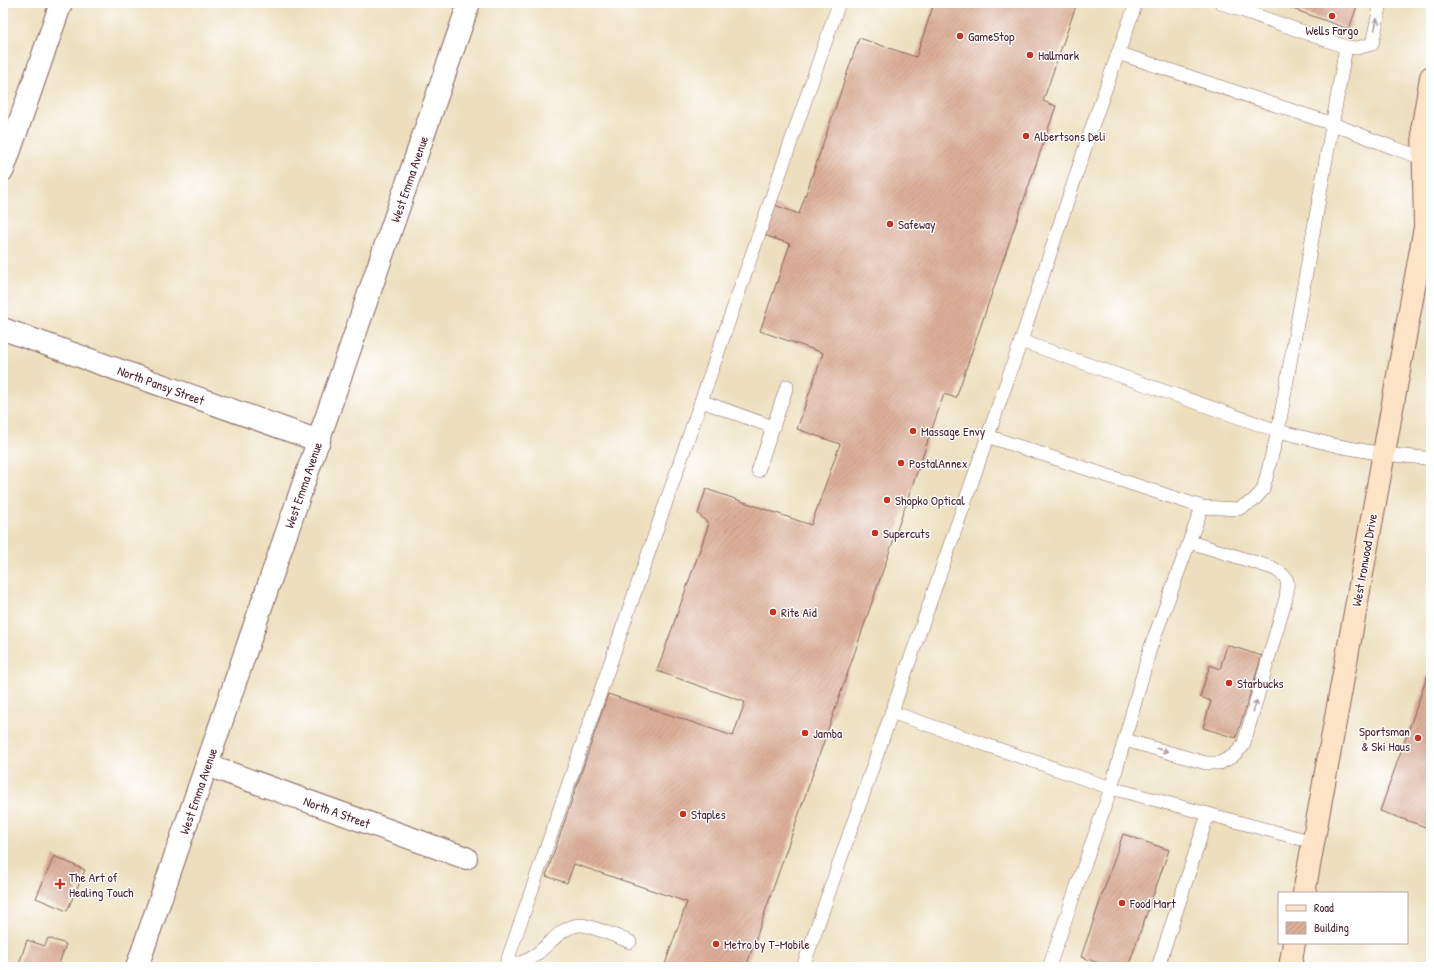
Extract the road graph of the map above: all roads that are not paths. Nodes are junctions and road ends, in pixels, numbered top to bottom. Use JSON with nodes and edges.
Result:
{"nodes":[{"id":1,"x":61,"y":3,"type":"edge"},
{"id":2,"x":469,"y":3,"type":"edge"},
{"id":3,"x":839,"y":3,"type":"edge"},
{"id":4,"x":1136,"y":3,"type":"edge"},
{"id":5,"x":1221,"y":3,"type":"edge"},
{"id":6,"x":1381,"y":3,"type":"edge"},
{"id":7,"x":1346,"y":47,"type":"junction"},
{"id":8,"x":1118,"y":53,"type":"junction"},
{"id":9,"x":1431,"y":77,"type":"edge"},
{"id":10,"x":1333,"y":124,"type":"junction"},
{"id":11,"x":1424,"y":158,"type":"junction"},
{"id":12,"x":3,"y":170,"type":"edge"},
{"id":13,"x":1429,"y":224,"type":"edge"},
{"id":14,"x":3,"y":329,"type":"edge"},
{"id":15,"x":1020,"y":341,"type":"junction"},
{"id":16,"x":787,"y":386,"type":"dead end"},
{"id":17,"x":701,"y":401,"type":"junction"},
{"id":18,"x":773,"y":427,"type":"junction"},
{"id":19,"x":1278,"y":431,"type":"junction"},
{"id":20,"x":987,"y":436,"type":"junction"},
{"id":21,"x":318,"y":441,"type":"junction"},
{"id":22,"x":1383,"y":454,"type":"junction"},
{"id":23,"x":1431,"y":460,"type":"edge"},
{"id":24,"x":758,"y":471,"type":"dead end"},
{"id":25,"x":1202,"y":507,"type":"junction"},
{"id":26,"x":1190,"y":542,"type":"junction"},
{"id":27,"x":891,"y":712,"type":"junction"},
{"id":28,"x":1125,"y":740,"type":"junction"},
{"id":29,"x":207,"y":765,"type":"junction"},
{"id":30,"x":1111,"y":788,"type":"junction"},
{"id":31,"x":1208,"y":814,"type":"junction"},
{"id":32,"x":1313,"y":842,"type":"junction"},
{"id":33,"x":466,"y":858,"type":"dead end"},
{"id":34,"x":1304,"y":892,"type":"edge"},
{"id":35,"x":630,"y":942,"type":"dead end"},
{"id":36,"x":1294,"y":944,"type":"edge"},
{"id":37,"x":506,"y":965,"type":"edge"},
{"id":38,"x":137,"y":967,"type":"edge"},
{"id":39,"x":803,"y":967,"type":"edge"},
{"id":40,"x":1049,"y":967,"type":"edge"},
{"id":41,"x":1158,"y":967,"type":"edge"},
{"id":42,"x":1290,"y":967,"type":"edge"}],
"edges":[{"from":1,"to":12,"type":"street"},
{"from":2,"to":21,"type":"street","name":"West Emma Avenue"},
{"from":3,"to":17,"type":"lane"},
{"from":4,"to":8,"type":"lane"},
{"from":5,"to":7,"type":"lane"},
{"from":7,"to":6,"type":"lane","one_way":true},
{"from":7,"to":10,"type":"lane"},
{"from":8,"to":10,"type":"lane"},
{"from":8,"to":15,"type":"lane"},
{"from":9,"to":11,"type":"street","name":"West Ironwood Drive"},
{"from":10,"to":11,"type":"lane"},
{"from":10,"to":19,"type":"lane"},
{"from":11,"to":13,"type":"street","name":"West Ironwood Drive"},
{"from":13,"to":22,"type":"street","name":"West Ironwood Drive"},
{"from":14,"to":21,"type":"street","name":"North Pansy Street"},
{"from":15,"to":19,"type":"lane"},
{"from":15,"to":20,"type":"lane"},
{"from":16,"to":18,"type":"lane"},
{"from":17,"to":18,"type":"lane"},
{"from":17,"to":37,"type":"lane"},
{"from":18,"to":24,"type":"lane"},
{"from":19,"to":22,"type":"lane"},
{"from":19,"to":25,"type":"lane"},
{"from":20,"to":25,"type":"lane"},
{"from":20,"to":27,"type":"lane"},
{"from":21,"to":29,"type":"street","name":"West Emma Avenue"},
{"from":22,"to":23,"type":"lane"},
{"from":22,"to":32,"type":"street","name":"West Ironwood Drive"},
{"from":25,"to":26,"type":"lane"},
{"from":26,"to":28,"type":"lane"},
{"from":28,"to":26,"type":"lane","one_way":true},
{"from":27,"to":30,"type":"lane"},
{"from":27,"to":39,"type":"lane"},
{"from":28,"to":30,"type":"lane"},
{"from":29,"to":33,"type":"street","name":"North A Street"},
{"from":29,"to":38,"type":"street","name":"West Emma Avenue"},
{"from":30,"to":31,"type":"lane"},
{"from":30,"to":40,"type":"lane"},
{"from":31,"to":32,"type":"lane"},
{"from":31,"to":41,"type":"lane"},
{"from":32,"to":34,"type":"street","name":"West Ironwood Drive"},
{"from":35,"to":37,"type":"lane"},
{"from":36,"to":42,"type":"street"}]}
